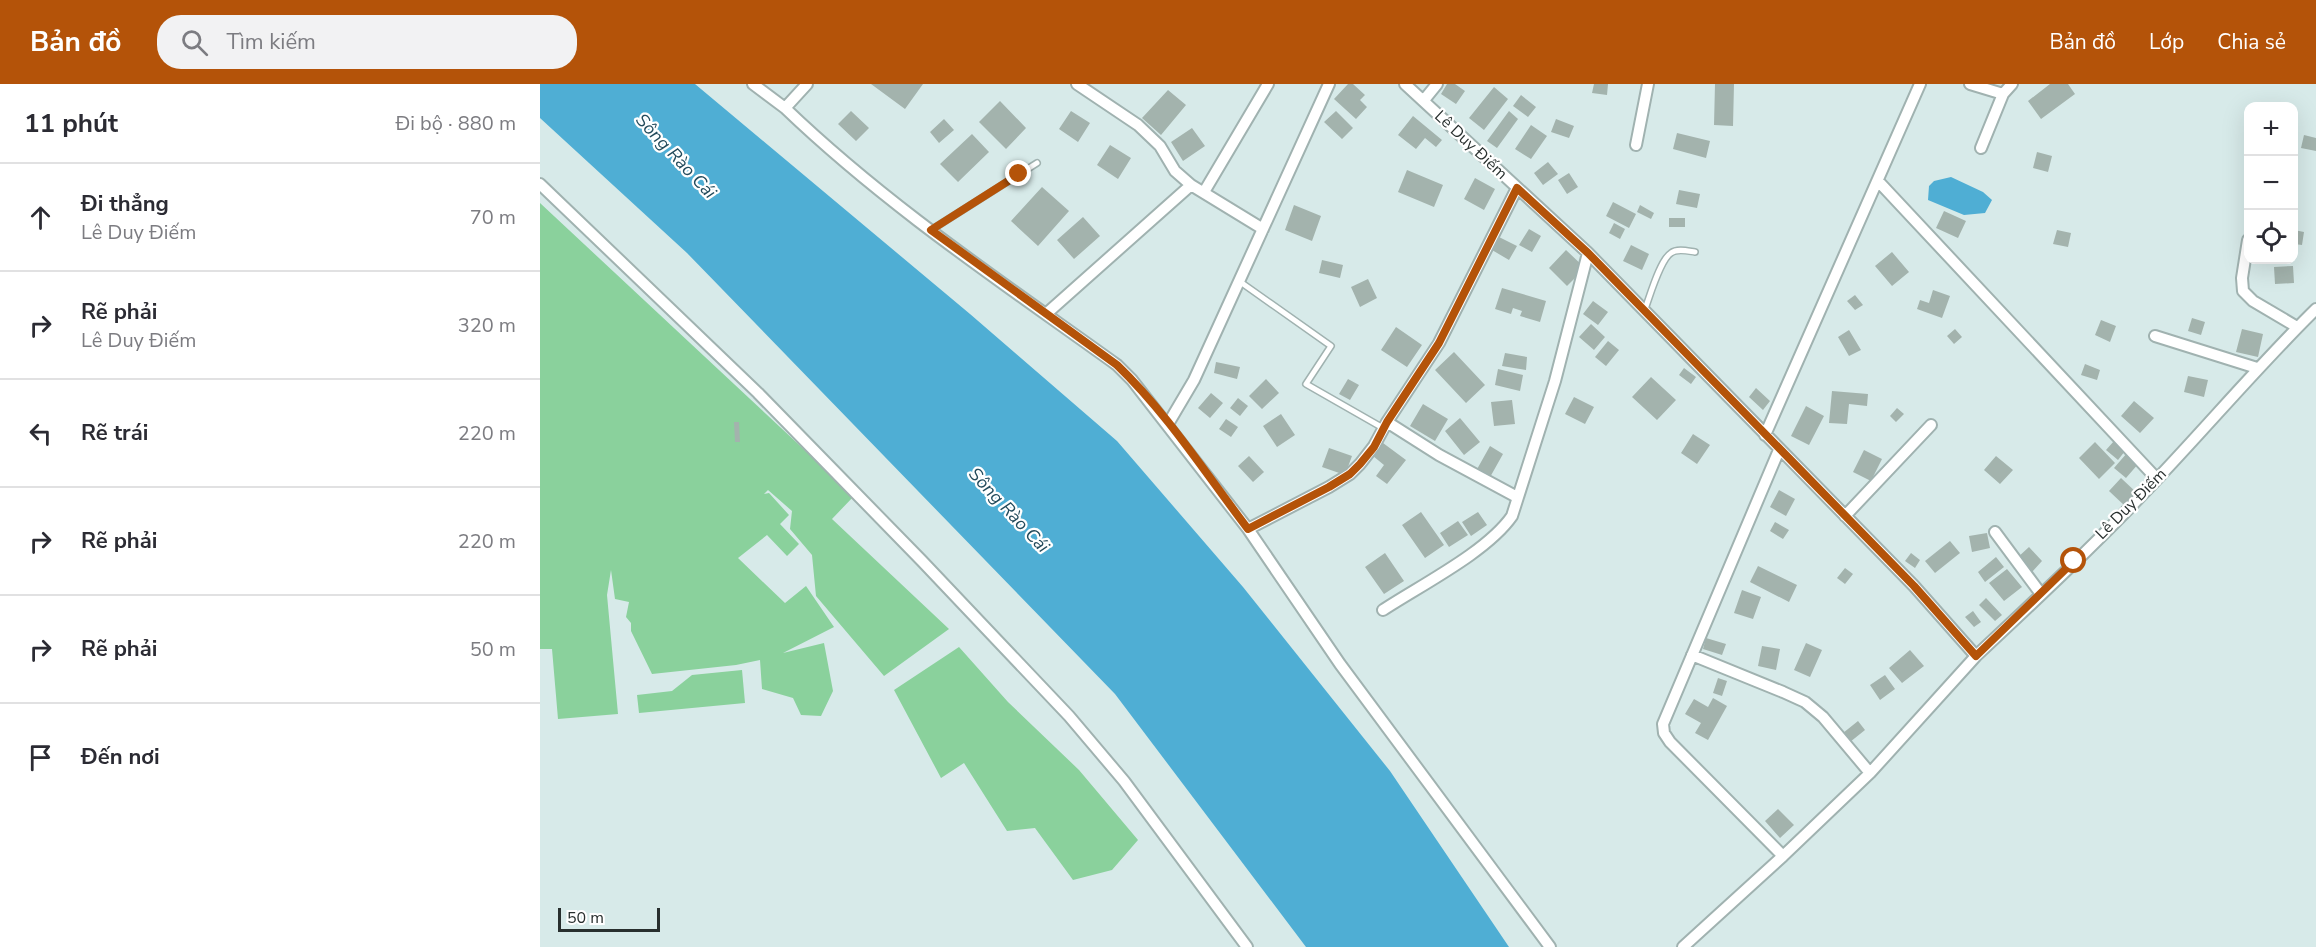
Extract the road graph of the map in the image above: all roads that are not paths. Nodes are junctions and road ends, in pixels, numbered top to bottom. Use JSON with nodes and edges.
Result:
{"nodes":[{"id":1,"x":753,"y":84,"type":"edge"},
{"id":2,"x":807,"y":84,"type":"edge"},
{"id":3,"x":1077,"y":84,"type":"edge"},
{"id":4,"x":1268,"y":84,"type":"edge"},
{"id":5,"x":1329,"y":84,"type":"edge"},
{"id":6,"x":1405,"y":84,"type":"edge"},
{"id":7,"x":1437,"y":84,"type":"edge"},
{"id":8,"x":1648,"y":84,"type":"edge"},
{"id":9,"x":1920,"y":84,"type":"edge"},
{"id":10,"x":1970,"y":84,"type":"edge"},
{"id":11,"x":2012,"y":84,"type":"edge"},
{"id":12,"x":2003,"y":94,"type":"junction"},
{"id":13,"x":1424,"y":100,"type":"junction"},
{"id":14,"x":785,"y":108,"type":"junction"},
{"id":15,"x":1636,"y":145,"type":"dead end"},
{"id":16,"x":1981,"y":148,"type":"dead end"},
{"id":17,"x":1037,"y":163,"type":"dead end"},
{"id":18,"x":1878,"y":181,"type":"junction"},
{"id":19,"x":540,"y":184,"type":"edge"},
{"id":20,"x":1191,"y":185,"type":"junction"},
{"id":21,"x":1517,"y":188,"type":"junction"},
{"id":22,"x":1204,"y":192,"type":"junction"},
{"id":23,"x":1263,"y":229,"type":"junction"},
{"id":24,"x":931,"y":230,"type":"junction"},
{"id":25,"x":1695,"y":252,"type":"dead end"},
{"id":26,"x":1588,"y":253,"type":"junction"},
{"id":27,"x":2244,"y":264,"type":"edge"},
{"id":28,"x":1239,"y":281,"type":"junction"},
{"id":29,"x":2316,"y":309,"type":"edge"},
{"id":30,"x":1644,"y":311,"type":"junction"},
{"id":31,"x":1046,"y":314,"type":"junction"},
{"id":32,"x":2297,"y":327,"type":"junction"},
{"id":33,"x":2155,"y":336,"type":"dead end"},
{"id":34,"x":2257,"y":368,"type":"junction"},
{"id":35,"x":1168,"y":424,"type":"junction"},
{"id":36,"x":1385,"y":425,"type":"junction"},
{"id":37,"x":1931,"y":425,"type":"dead end"},
{"id":38,"x":1765,"y":435,"type":"junction"},
{"id":39,"x":1779,"y":450,"type":"junction"},
{"id":40,"x":2157,"y":479,"type":"junction"},
{"id":41,"x":1517,"y":497,"type":"junction"},
{"id":42,"x":1845,"y":516,"type":"junction"},
{"id":43,"x":1248,"y":529,"type":"junction"},
{"id":44,"x":1995,"y":532,"type":"dead end"},
{"id":45,"x":2041,"y":594,"type":"junction"},
{"id":46,"x":1383,"y":610,"type":"dead end"},
{"id":47,"x":1692,"y":655,"type":"junction"},
{"id":48,"x":1976,"y":656,"type":"junction"},
{"id":49,"x":1870,"y":773,"type":"junction"},
{"id":50,"x":1783,"y":856,"type":"junction"},
{"id":51,"x":1247,"y":947,"type":"edge"},
{"id":52,"x":1550,"y":947,"type":"edge"},
{"id":53,"x":1683,"y":947,"type":"edge"}],
"edges":[{"from":1,"to":14,"type":"street"},
{"from":2,"to":14,"type":"street"},
{"from":3,"to":20,"type":"street"},
{"from":4,"to":22,"type":"street"},
{"from":5,"to":23,"type":"street"},
{"from":6,"to":13,"type":"street","name":"Lê Duy Điếm"},
{"from":7,"to":13,"type":"street"},
{"from":8,"to":15,"type":"street"},
{"from":9,"to":18,"type":"street"},
{"from":10,"to":12,"type":"street"},
{"from":11,"to":12,"type":"street"},
{"from":12,"to":16,"type":"street"},
{"from":13,"to":21,"type":"street","name":"Lê Duy Điếm"},
{"from":14,"to":24,"type":"street"},
{"from":17,"to":24,"type":"lane"},
{"from":18,"to":38,"type":"street"},
{"from":18,"to":40,"type":"street"},
{"from":19,"to":51,"type":"street"},
{"from":20,"to":22,"type":"street"},
{"from":20,"to":31,"type":"street"},
{"from":21,"to":26,"type":"street","name":"Lê Duy Điếm"},
{"from":21,"to":36,"type":"street"},
{"from":22,"to":23,"type":"street"},
{"from":23,"to":28,"type":"street"},
{"from":24,"to":31,"type":"street"},
{"from":25,"to":30,"type":"lane"},
{"from":26,"to":30,"type":"street","name":"Lê Duy Điếm"},
{"from":26,"to":41,"type":"street"},
{"from":27,"to":32,"type":"street"},
{"from":28,"to":35,"type":"street"},
{"from":28,"to":36,"type":"lane"},
{"from":29,"to":32,"type":"street","name":"Lê Duy Điếm"},
{"from":30,"to":38,"type":"street","name":"Lê Duy Điếm"},
{"from":31,"to":35,"type":"street"},
{"from":32,"to":34,"type":"street","name":"Lê Duy Điếm"},
{"from":33,"to":34,"type":"street"},
{"from":34,"to":40,"type":"street","name":"Lê Duy Điếm"},
{"from":35,"to":43,"type":"street"},
{"from":36,"to":41,"type":"street"},
{"from":36,"to":43,"type":"street"},
{"from":37,"to":42,"type":"street"},
{"from":38,"to":39,"type":"street","name":"Lê Duy Điếm"},
{"from":39,"to":42,"type":"street","name":"Lê Duy Điếm"},
{"from":39,"to":47,"type":"street"},
{"from":40,"to":45,"type":"street","name":"Lê Duy Điếm"},
{"from":41,"to":46,"type":"street"},
{"from":42,"to":48,"type":"street","name":"Lê Duy Điếm"},
{"from":43,"to":52,"type":"street"},
{"from":44,"to":45,"type":"street"},
{"from":45,"to":48,"type":"street","name":"Lê Duy Điếm"},
{"from":47,"to":49,"type":"street"},
{"from":47,"to":50,"type":"street"},
{"from":48,"to":49,"type":"street"},
{"from":49,"to":50,"type":"street"},
{"from":50,"to":53,"type":"street"}]}
